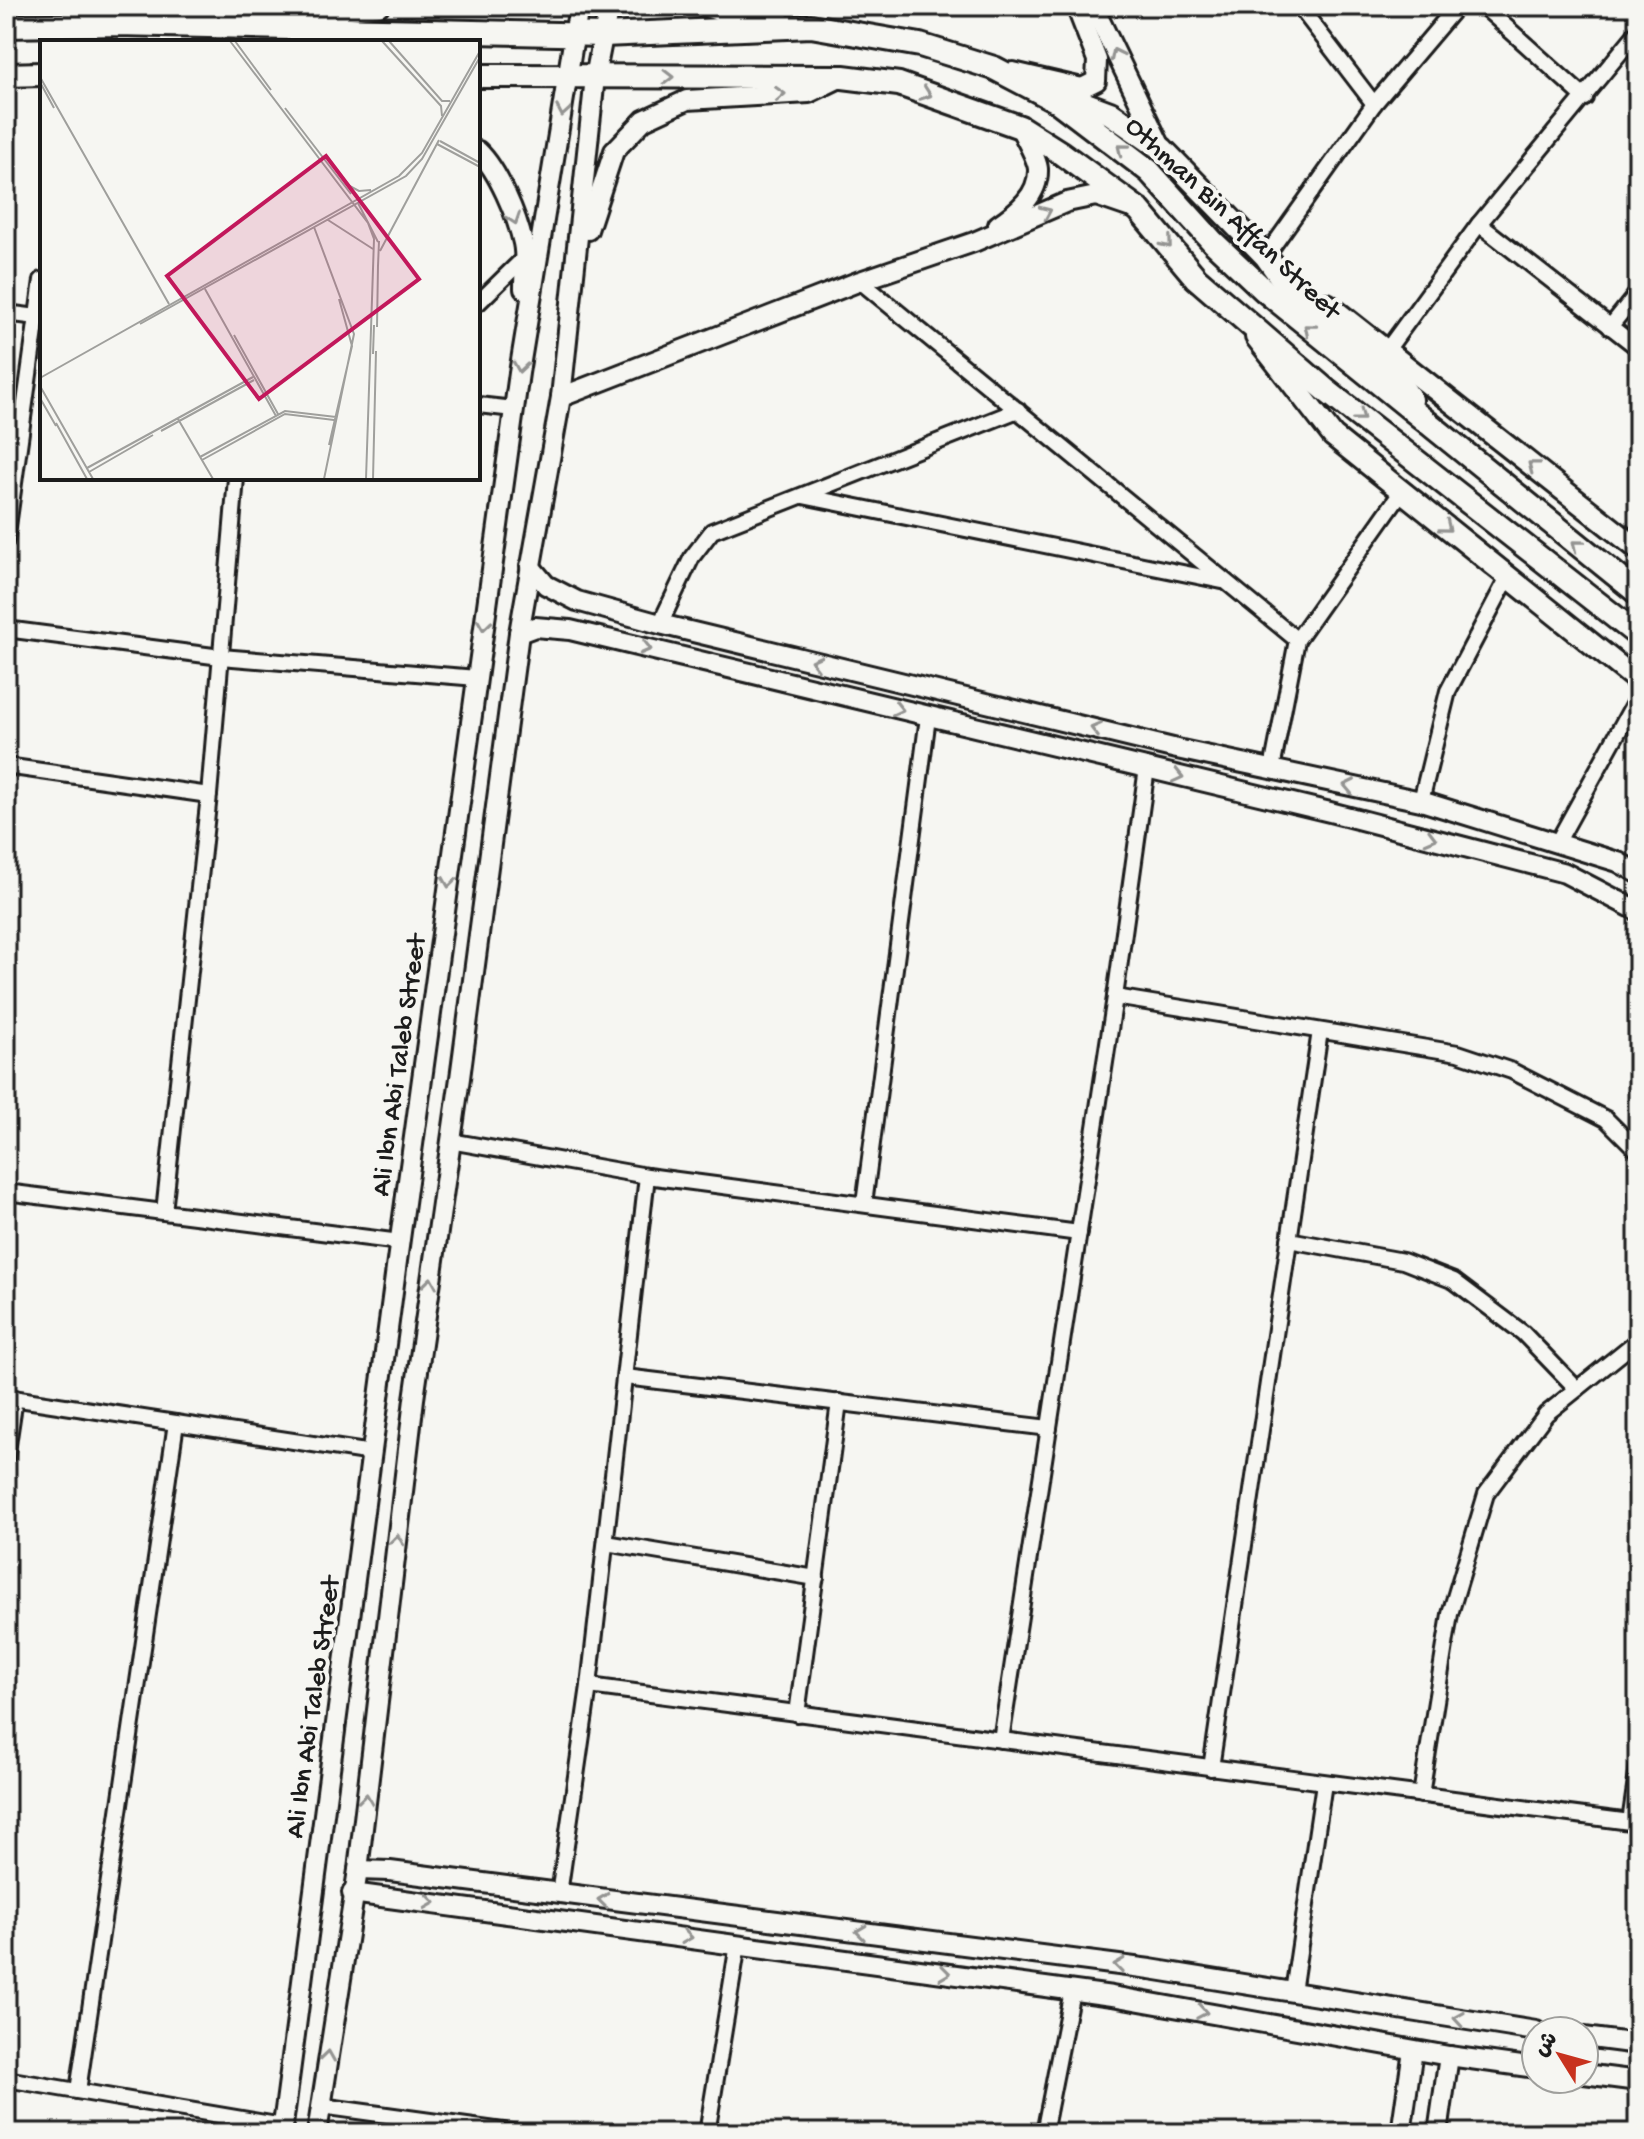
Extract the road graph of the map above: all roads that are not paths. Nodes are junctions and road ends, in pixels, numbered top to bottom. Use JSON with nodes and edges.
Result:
{"nodes":[{"id":1,"x":379,"y":6,"type":"edge"},
{"id":2,"x":579,"y":6,"type":"edge"},
{"id":3,"x":609,"y":6,"type":"edge"},
{"id":4,"x":703,"y":6,"type":"edge"},
{"id":5,"x":1076,"y":6,"type":"edge"},
{"id":6,"x":1093,"y":6,"type":"edge"},
{"id":7,"x":1299,"y":6,"type":"edge"},
{"id":8,"x":1457,"y":6,"type":"edge"},
{"id":9,"x":1483,"y":6,"type":"edge"},
{"id":10,"x":117,"y":24,"type":"junction"},
{"id":11,"x":6,"y":26,"type":"edge"},
{"id":12,"x":811,"y":26,"type":"junction"},
{"id":13,"x":1638,"y":31,"type":"edge"},
{"id":14,"x":575,"y":33,"type":"junction"},
{"id":15,"x":603,"y":35,"type":"junction"},
{"id":16,"x":994,"y":68,"type":"junction"},
{"id":17,"x":40,"y":74,"type":"edge"},
{"id":18,"x":6,"y":75,"type":"edge"},
{"id":19,"x":480,"y":76,"type":"edge"},
{"id":20,"x":569,"y":76,"type":"junction"},
{"id":21,"x":595,"y":77,"type":"junction"},
{"id":22,"x":843,"y":77,"type":"junction"},
{"id":23,"x":1585,"y":98,"type":"junction"},
{"id":24,"x":1374,"y":104,"type":"junction"},
{"id":25,"x":1020,"y":127,"type":"junction"},
{"id":26,"x":1162,"y":149,"type":"junction"},
{"id":27,"x":480,"y":153,"type":"edge"},
{"id":28,"x":1139,"y":210,"type":"junction"},
{"id":29,"x":1479,"y":224,"type":"junction"},
{"id":30,"x":974,"y":242,"type":"junction"},
{"id":31,"x":1266,"y":256,"type":"junction"},
{"id":32,"x":523,"y":259,"type":"junction"},
{"id":33,"x":860,"y":281,"type":"junction"},
{"id":34,"x":572,"y":291,"type":"junction"},
{"id":35,"x":1638,"y":292,"type":"edge"},
{"id":36,"x":40,"y":295,"type":"edge"},
{"id":37,"x":480,"y":301,"type":"edge"},
{"id":38,"x":1236,"y":312,"type":"junction"},
{"id":39,"x":6,"y":313,"type":"edge"},
{"id":40,"x":37,"y":317,"type":"junction"},
{"id":41,"x":1610,"y":327,"type":"junction"},
{"id":42,"x":526,"y":328,"type":"junction"},
{"id":43,"x":1638,"y":348,"type":"edge"},
{"id":44,"x":1387,"y":350,"type":"junction"},
{"id":45,"x":37,"y":354,"type":"edge"},
{"id":46,"x":561,"y":397,"type":"junction"},
{"id":47,"x":480,"y":405,"type":"edge"},
{"id":48,"x":514,"y":409,"type":"junction"},
{"id":49,"x":1018,"y":410,"type":"junction"},
{"id":50,"x":1429,"y":425,"type":"junction"},
{"id":51,"x":236,"y":480,"type":"edge"},
{"id":52,"x":1402,"y":491,"type":"junction"},
{"id":53,"x":803,"y":496,"type":"junction"},
{"id":54,"x":6,"y":541,"type":"edge"},
{"id":55,"x":1638,"y":549,"type":"edge"},
{"id":56,"x":530,"y":566,"type":"junction"},
{"id":57,"x":1508,"y":577,"type":"junction"},
{"id":58,"x":1227,"y":582,"type":"junction"},
{"id":59,"x":1638,"y":593,"type":"edge"},
{"id":60,"x":577,"y":601,"type":"junction"},
{"id":61,"x":660,"y":624,"type":"junction"},
{"id":62,"x":6,"y":629,"type":"edge"},
{"id":63,"x":570,"y":630,"type":"junction"},
{"id":64,"x":519,"y":633,"type":"junction"},
{"id":65,"x":1638,"y":635,"type":"edge"},
{"id":66,"x":1297,"y":640,"type":"junction"},
{"id":67,"x":221,"y":657,"type":"junction"},
{"id":68,"x":477,"y":678,"type":"junction"},
{"id":69,"x":1638,"y":681,"type":"edge"},
{"id":70,"x":1638,"y":696,"type":"edge"},
{"id":71,"x":928,"y":717,"type":"junction"},
{"id":72,"x":6,"y":766,"type":"edge"},
{"id":73,"x":1147,"y":768,"type":"junction"},
{"id":74,"x":1272,"y":769,"type":"junction"},
{"id":75,"x":209,"y":795,"type":"junction"},
{"id":76,"x":1421,"y":801,"type":"junction"},
{"id":77,"x":1557,"y":843,"type":"junction"},
{"id":78,"x":1638,"y":873,"type":"edge"},
{"id":79,"x":1638,"y":911,"type":"edge"},
{"id":80,"x":1115,"y":997,"type":"junction"},
{"id":81,"x":1320,"y":1031,"type":"junction"},
{"id":82,"x":450,"y":1141,"type":"junction"},
{"id":83,"x":1638,"y":1151,"type":"edge"},
{"id":84,"x":647,"y":1176,"type":"junction"},
{"id":85,"x":6,"y":1192,"type":"edge"},
{"id":86,"x":864,"y":1204,"type":"junction"},
{"id":87,"x":164,"y":1212,"type":"junction"},
{"id":88,"x":1079,"y":1233,"type":"junction"},
{"id":89,"x":1289,"y":1240,"type":"junction"},
{"id":90,"x":400,"y":1242,"type":"junction"},
{"id":91,"x":1638,"y":1340,"type":"edge"},
{"id":92,"x":625,"y":1377,"type":"junction"},
{"id":93,"x":1577,"y":1389,"type":"junction"},
{"id":94,"x":10,"y":1398,"type":"edge"},
{"id":95,"x":839,"y":1402,"type":"junction"},
{"id":96,"x":176,"y":1423,"type":"junction"},
{"id":97,"x":1049,"y":1428,"type":"junction"},
{"id":98,"x":372,"y":1453,"type":"junction"},
{"id":99,"x":6,"y":1458,"type":"edge"},
{"id":100,"x":606,"y":1543,"type":"junction"},
{"id":101,"x":816,"y":1578,"type":"junction"},
{"id":102,"x":589,"y":1686,"type":"junction"},
{"id":103,"x":797,"y":1714,"type":"junction"},
{"id":104,"x":1001,"y":1740,"type":"junction"},
{"id":105,"x":1638,"y":1767,"type":"edge"},
{"id":106,"x":1211,"y":1768,"type":"junction"},
{"id":107,"x":1324,"y":1783,"type":"junction"},
{"id":108,"x":1421,"y":1795,"type":"junction"},
{"id":109,"x":1634,"y":1823,"type":"edge"},
{"id":110,"x":358,"y":1870,"type":"junction"},
{"id":111,"x":352,"y":1893,"type":"junction"},
{"id":112,"x":559,"y":1894,"type":"junction"},
{"id":113,"x":738,"y":1944,"type":"junction"},
{"id":114,"x":1072,"y":1991,"type":"junction"},
{"id":115,"x":1293,"y":1992,"type":"junction"},
{"id":116,"x":1520,"y":2028,"type":"edge"},
{"id":117,"x":1600,"y":2039,"type":"edge"},
{"id":118,"x":1638,"y":2044,"type":"edge"},
{"id":119,"x":1413,"y":2050,"type":"junction"},
{"id":120,"x":1449,"y":2056,"type":"junction"},
{"id":121,"x":1520,"y":2066,"type":"edge"},
{"id":122,"x":1600,"y":2076,"type":"edge"},
{"id":123,"x":6,"y":2079,"type":"edge"},
{"id":124,"x":1638,"y":2081,"type":"edge"},
{"id":125,"x":78,"y":2091,"type":"junction"},
{"id":126,"x":321,"y":2106,"type":"junction"},
{"id":127,"x":282,"y":2130,"type":"edge"},
{"id":128,"x":317,"y":2133,"type":"edge"},
{"id":129,"x":519,"y":2133,"type":"edge"},
{"id":130,"x":707,"y":2133,"type":"edge"},
{"id":131,"x":1044,"y":2133,"type":"edge"},
{"id":132,"x":1401,"y":2133,"type":"edge"},
{"id":133,"x":1438,"y":2133,"type":"edge"}],
"edges":[{"from":1,"to":10,"type":"street"},
{"from":2,"to":14,"type":"street","name":"Ali Ibn Abi Taleb Street"},
{"from":3,"to":15,"type":"street"},
{"from":4,"to":12,"type":"street"},
{"from":5,"to":16,"type":"street"},
{"from":26,"to":6,"type":"street","one_way":true},
{"from":7,"to":24,"type":"street"},
{"from":8,"to":24,"type":"street"},
{"from":9,"to":23,"type":"street"},
{"from":10,"to":11,"type":"main road","name":"Othman Bin Affan Street"},
{"from":10,"to":14,"type":"main road","name":"Othman Bin Affan Street"},
{"from":12,"to":15,"type":"main road","name":"Othman Bin Affan Street"},
{"from":12,"to":16,"type":"main road","name":"Othman Bin Affan Street"},
{"from":13,"to":23,"type":"street"},
{"from":14,"to":15,"type":"main road","name":"Othman Bin Affan Street"},
{"from":14,"to":20,"type":"street","name":"Ali Ibn Abi Taleb Street"},
{"from":15,"to":21,"type":"street"},
{"from":16,"to":26,"type":"main road"},
{"from":50,"to":16,"type":"main road","name":"Othman Bin Affan Street","one_way":true},
{"from":17,"to":18,"type":"main road"},
{"from":19,"to":20,"type":"main road"},
{"from":20,"to":21,"type":"main road"},
{"from":20,"to":42,"type":"street","name":"Ali Ibn Abi Taleb Street","one_way":true},
{"from":21,"to":22,"type":"main road","one_way":true},
{"from":21,"to":34,"type":"street"},
{"from":22,"to":25,"type":"main road","one_way":true},
{"from":34,"to":22,"type":"street","one_way":true},
{"from":23,"to":29,"type":"street"},
{"from":24,"to":31,"type":"street"},
{"from":25,"to":28,"type":"main road"},
{"from":25,"to":30,"type":"street"},
{"from":26,"to":31,"type":"main road"},
{"from":27,"to":32,"type":"street","one_way":true},
{"from":30,"to":28,"type":"street","one_way":true},
{"from":28,"to":38,"type":"main road","one_way":true},
{"from":29,"to":41,"type":"street"},
{"from":29,"to":44,"type":"street"},
{"from":30,"to":33,"type":"street"},
{"from":31,"to":44,"type":"main road","name":"Othman Bin Affan Street"},
{"from":31,"to":50,"type":"main road"},
{"from":32,"to":37,"type":"street"},
{"from":32,"to":42,"type":"street"},
{"from":33,"to":46,"type":"street"},
{"from":33,"to":49,"type":"street"},
{"from":34,"to":46,"type":"street"},
{"from":35,"to":41,"type":"street"},
{"from":36,"to":40,"type":"street"},
{"from":38,"to":52,"type":"main road"},
{"from":38,"to":65,"type":"main road","one_way":true},
{"from":39,"to":40,"type":"street"},
{"from":40,"to":45,"type":"street"},
{"from":41,"to":43,"type":"street"},
{"from":42,"to":48,"type":"street","name":"Ali Ibn Abi Taleb Street","one_way":true},
{"from":55,"to":44,"type":"main road","name":"Othman Bin Affan Street","one_way":true},
{"from":45,"to":54,"type":"street"},
{"from":46,"to":56,"type":"street"},
{"from":47,"to":48,"type":"street"},
{"from":48,"to":68,"type":"street","name":"Ali Ibn Abi Taleb Street","one_way":true},
{"from":49,"to":53,"type":"street"},
{"from":49,"to":58,"type":"street"},
{"from":59,"to":50,"type":"main road","name":"Othman Bin Affan Street","one_way":true},
{"from":51,"to":67,"type":"street"},
{"from":52,"to":57,"type":"main road","one_way":true},
{"from":52,"to":66,"type":"street"},
{"from":53,"to":58,"type":"street"},
{"from":53,"to":61,"type":"street"},
{"from":56,"to":60,"type":"street"},
{"from":56,"to":64,"type":"street"},
{"from":57,"to":69,"type":"main road"},
{"from":57,"to":76,"type":"street"},
{"from":58,"to":66,"type":"street"},
{"from":60,"to":61,"type":"street"},
{"from":60,"to":63,"type":"street"},
{"from":74,"to":61,"type":"street","one_way":true},
{"from":62,"to":67,"type":"street"},
{"from":63,"to":64,"type":"street"},
{"from":63,"to":71,"type":"street","one_way":true},
{"from":64,"to":82,"type":"street"},
{"from":66,"to":74,"type":"street"},
{"from":67,"to":68,"type":"street"},
{"from":67,"to":75,"type":"street"},
{"from":68,"to":90,"type":"street","name":"Ali Ibn Abi Taleb Street","one_way":true},
{"from":70,"to":77,"type":"street"},
{"from":71,"to":73,"type":"street"},
{"from":71,"to":86,"type":"street"},
{"from":72,"to":75,"type":"street"},
{"from":73,"to":79,"type":"street","one_way":true},
{"from":73,"to":80,"type":"street"},
{"from":76,"to":74,"type":"street","one_way":true},
{"from":75,"to":87,"type":"street"},
{"from":76,"to":77,"type":"street"},
{"from":77,"to":78,"type":"street"},
{"from":80,"to":81,"type":"street"},
{"from":80,"to":88,"type":"street"},
{"from":81,"to":83,"type":"street"},
{"from":81,"to":89,"type":"street"},
{"from":82,"to":84,"type":"street"},
{"from":110,"to":82,"type":"street","one_way":true},
{"from":84,"to":86,"type":"street"},
{"from":84,"to":92,"type":"street"},
{"from":85,"to":87,"type":"street"},
{"from":86,"to":88,"type":"street"},
{"from":87,"to":90,"type":"street"},
{"from":88,"to":97,"type":"street"},
{"from":89,"to":93,"type":"street"},
{"from":89,"to":106,"type":"street"},
{"from":90,"to":98,"type":"street","name":"Ali Ibn Abi Taleb Street"},
{"from":91,"to":93,"type":"street"},
{"from":92,"to":95,"type":"street"},
{"from":92,"to":100,"type":"street"},
{"from":93,"to":108,"type":"street"},
{"from":94,"to":96,"type":"street"},
{"from":94,"to":99,"type":"street"},
{"from":95,"to":97,"type":"street"},
{"from":95,"to":101,"type":"street"},
{"from":96,"to":98,"type":"street"},
{"from":96,"to":125,"type":"street"},
{"from":97,"to":104,"type":"street"},
{"from":98,"to":127,"type":"street","name":"Ali Ibn Abi Taleb Street"},
{"from":100,"to":101,"type":"street"},
{"from":100,"to":102,"type":"street"},
{"from":101,"to":103,"type":"street"},
{"from":102,"to":103,"type":"street"},
{"from":102,"to":112,"type":"street"},
{"from":103,"to":104,"type":"street"},
{"from":104,"to":106,"type":"street"},
{"from":105,"to":109,"type":"street"},
{"from":106,"to":107,"type":"street"},
{"from":107,"to":108,"type":"street"},
{"from":107,"to":115,"type":"street"},
{"from":108,"to":109,"type":"street"},
{"from":110,"to":111,"type":"street"},
{"from":110,"to":112,"type":"street"},
{"from":111,"to":113,"type":"street","one_way":true},
{"from":126,"to":111,"type":"street","one_way":true},
{"from":115,"to":112,"type":"street","one_way":true},
{"from":113,"to":114,"type":"street","one_way":true},
{"from":113,"to":130,"type":"street"},
{"from":114,"to":119,"type":"street","one_way":true},
{"from":114,"to":131,"type":"street"},
{"from":116,"to":115,"type":"street","one_way":true},
{"from":117,"to":118,"type":"street"},
{"from":119,"to":120,"type":"street"},
{"from":119,"to":132,"type":"street"},
{"from":120,"to":121,"type":"street"},
{"from":120,"to":133,"type":"street"},
{"from":122,"to":124,"type":"street"},
{"from":123,"to":125,"type":"street"},
{"from":125,"to":127,"type":"street"},
{"from":126,"to":128,"type":"street"},
{"from":126,"to":129,"type":"street"}]}
